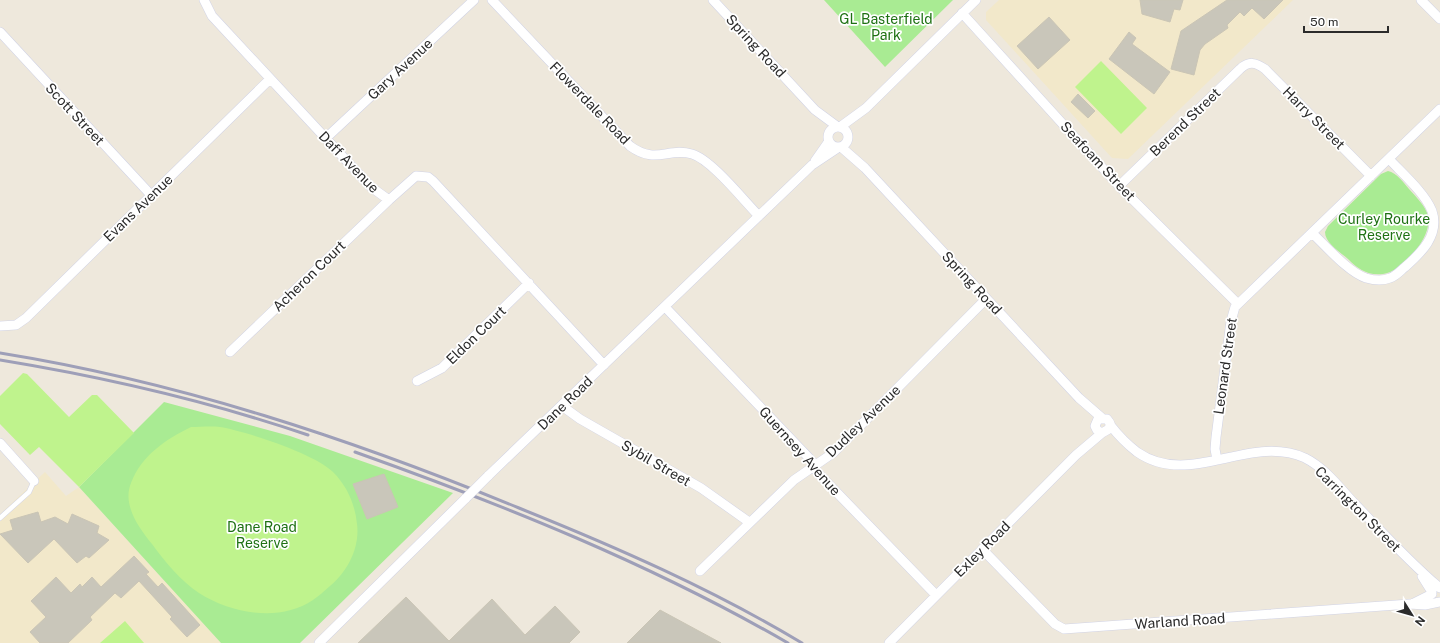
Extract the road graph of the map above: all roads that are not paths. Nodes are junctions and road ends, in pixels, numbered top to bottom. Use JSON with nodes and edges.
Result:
{"nodes":[{"id":1,"x":204,"y":0,"type":"edge"},
{"id":2,"x":474,"y":0,"type":"edge"},
{"id":3,"x":492,"y":0,"type":"edge"},
{"id":4,"x":714,"y":0,"type":"edge"},
{"id":5,"x":976,"y":0,"type":"edge"},
{"id":6,"x":1421,"y":0,"type":"edge"},
{"id":7,"x":962,"y":13,"type":"junction"},
{"id":8,"x":1440,"y":19,"type":"edge"},
{"id":9,"x":0,"y":32,"type":"edge"},
{"id":10,"x":1254,"y":62,"type":"joint"},
{"id":11,"x":270,"y":79,"type":"junction"},
{"id":12,"x":866,"y":108,"type":"junction"},
{"id":13,"x":1440,"y":109,"type":"edge"},
{"id":14,"x":815,"y":110,"type":"junction"},
{"id":15,"x":839,"y":127,"type":"junction"},
{"id":16,"x":848,"y":137,"type":"junction"},
{"id":17,"x":326,"y":138,"type":"junction"},
{"id":18,"x":829,"y":138,"type":"junction"},
{"id":19,"x":840,"y":147,"type":"junction"},
{"id":20,"x":1390,"y":159,"type":"junction"},
{"id":21,"x":812,"y":165,"type":"junction"},
{"id":22,"x":865,"y":168,"type":"junction"},
{"id":23,"x":1371,"y":176,"type":"junction"},
{"id":24,"x":1119,"y":186,"type":"junction"},
{"id":25,"x":151,"y":195,"type":"junction"},
{"id":26,"x":389,"y":200,"type":"junction"},
{"id":27,"x":759,"y":216,"type":"junction"},
{"id":28,"x":1312,"y":233,"type":"junction"},
{"id":29,"x":529,"y":283,"type":"junction"},
{"id":30,"x":986,"y":299,"type":"junction"},
{"id":31,"x":1238,"y":304,"type":"junction"},
{"id":32,"x":665,"y":307,"type":"junction"},
{"id":33,"x":0,"y":326,"type":"edge"},
{"id":34,"x":230,"y":352,"type":"dead end"},
{"id":35,"x":604,"y":365,"type":"junction"},
{"id":36,"x":417,"y":381,"type":"dead end"},
{"id":37,"x":562,"y":406,"type":"junction"},
{"id":38,"x":1098,"y":422,"type":"junction"},
{"id":39,"x":1106,"y":430,"type":"junction"},
{"id":40,"x":0,"y":443,"type":"edge"},
{"id":41,"x":1076,"y":455,"type":"junction"},
{"id":42,"x":1217,"y":460,"type":"junction"},
{"id":43,"x":815,"y":466,"type":"junction"},
{"id":44,"x":34,"y":481,"type":"joint"},
{"id":45,"x":0,"y":518,"type":"edge"},
{"id":46,"x":749,"y":522,"type":"junction"},
{"id":47,"x":982,"y":549,"type":"junction"},
{"id":48,"x":700,"y":571,"type":"dead end"},
{"id":49,"x":1436,"y":591,"type":"edge"},
{"id":50,"x":936,"y":595,"type":"junction"},
{"id":51,"x":1438,"y":602,"type":"edge"},
{"id":52,"x":1410,"y":604,"type":"junction"},
{"id":53,"x":319,"y":643,"type":"edge"},
{"id":54,"x":889,"y":643,"type":"edge"}],
"edges":[{"from":1,"to":11,"type":"street","name":"Daff Avenue"},
{"from":2,"to":17,"type":"street","name":"Gary Avenue"},
{"from":3,"to":27,"type":"street","name":"Flowerdale Road"},
{"from":4,"to":14,"type":"street","name":"Spring Road"},
{"from":5,"to":7,"type":"street"},
{"from":6,"to":8,"type":"street"},
{"from":7,"to":12,"type":"street"},
{"from":7,"to":24,"type":"street","name":"Seafoam Street"},
{"from":9,"to":25,"type":"street","name":"Scott Street"},
{"from":10,"to":23,"type":"street","name":"Harry Street"},
{"from":10,"to":24,"type":"street","name":"Berend Street"},
{"from":11,"to":17,"type":"street","name":"Daff Avenue"},
{"from":11,"to":25,"type":"street","name":"Evans Avenue"},
{"from":12,"to":15,"type":"street"},
{"from":12,"to":16,"type":"street"},
{"from":13,"to":20,"type":"street","name":"Leonard Street"},
{"from":14,"to":15,"type":"street","name":"Spring Road"},
{"from":14,"to":18,"type":"street","name":"Spring Road"},
{"from":15,"to":16,"type":"street"},
{"from":15,"to":18,"type":"street"},
{"from":16,"to":19,"type":"street"},
{"from":16,"to":22,"type":"street","name":"Spring Road"},
{"from":17,"to":26,"type":"street","name":"Daff Avenue"},
{"from":18,"to":19,"type":"street"},
{"from":18,"to":21,"type":"street","name":"Dane Road"},
{"from":19,"to":21,"type":"street","name":"Dane Road"},
{"from":19,"to":22,"type":"street","name":"Spring Road"},
{"from":20,"to":23,"type":"street","name":"Leonard Street"},
{"from":20,"to":28,"type":"street"},
{"from":21,"to":27,"type":"street","name":"Dane Road"},
{"from":22,"to":30,"type":"street","name":"Spring Road"},
{"from":23,"to":28,"type":"street","name":"Leonard Street"},
{"from":24,"to":31,"type":"street","name":"Seafoam Street"},
{"from":25,"to":33,"type":"street","name":"Evans Avenue"},
{"from":26,"to":29,"type":"street","name":"Daff Avenue"},
{"from":26,"to":34,"type":"street","name":"Acheron Court"},
{"from":27,"to":32,"type":"street","name":"Dane Road"},
{"from":28,"to":31,"type":"street","name":"Leonard Street"},
{"from":29,"to":35,"type":"street","name":"Daff Avenue"},
{"from":29,"to":36,"type":"street","name":"Eldon Court"},
{"from":30,"to":38,"type":"street","name":"Spring Road"},
{"from":30,"to":43,"type":"street","name":"Dudley Avenue"},
{"from":31,"to":42,"type":"street","name":"Leonard Street"},
{"from":32,"to":35,"type":"street","name":"Dane Road"},
{"from":32,"to":43,"type":"street","name":"Guernsey Avenue"},
{"from":35,"to":37,"type":"street","name":"Dane Road"},
{"from":37,"to":46,"type":"street","name":"Sybil Street"},
{"from":37,"to":53,"type":"street","name":"Dane Road","bridge":true},
{"from":38,"to":39,"type":"street"},
{"from":38,"to":39,"type":"street"},
{"from":38,"to":41,"type":"street","name":"Exley Road"},
{"from":39,"to":41,"type":"street","name":"Exley Road"},
{"from":39,"to":42,"type":"street","name":"Carrington Street"},
{"from":40,"to":44,"type":"street"},
{"from":41,"to":47,"type":"street","name":"Exley Road"},
{"from":42,"to":49,"type":"street","name":"Carrington Street"},
{"from":43,"to":46,"type":"street","name":"Dudley Avenue"},
{"from":43,"to":50,"type":"street","name":"Guernsey Avenue"},
{"from":44,"to":45,"type":"lane"},
{"from":46,"to":48,"type":"street","name":"Dudley Avenue"},
{"from":47,"to":50,"type":"street","name":"Exley Road"},
{"from":47,"to":52,"type":"street","name":"Warland Road"},
{"from":49,"to":51,"type":"street","name":"Carrington Street"},
{"from":49,"to":52,"type":"street","name":"Warland Road"},
{"from":50,"to":54,"type":"street","name":"Exley Road"},
{"from":51,"to":52,"type":"street","name":"Warland Road"}]}
